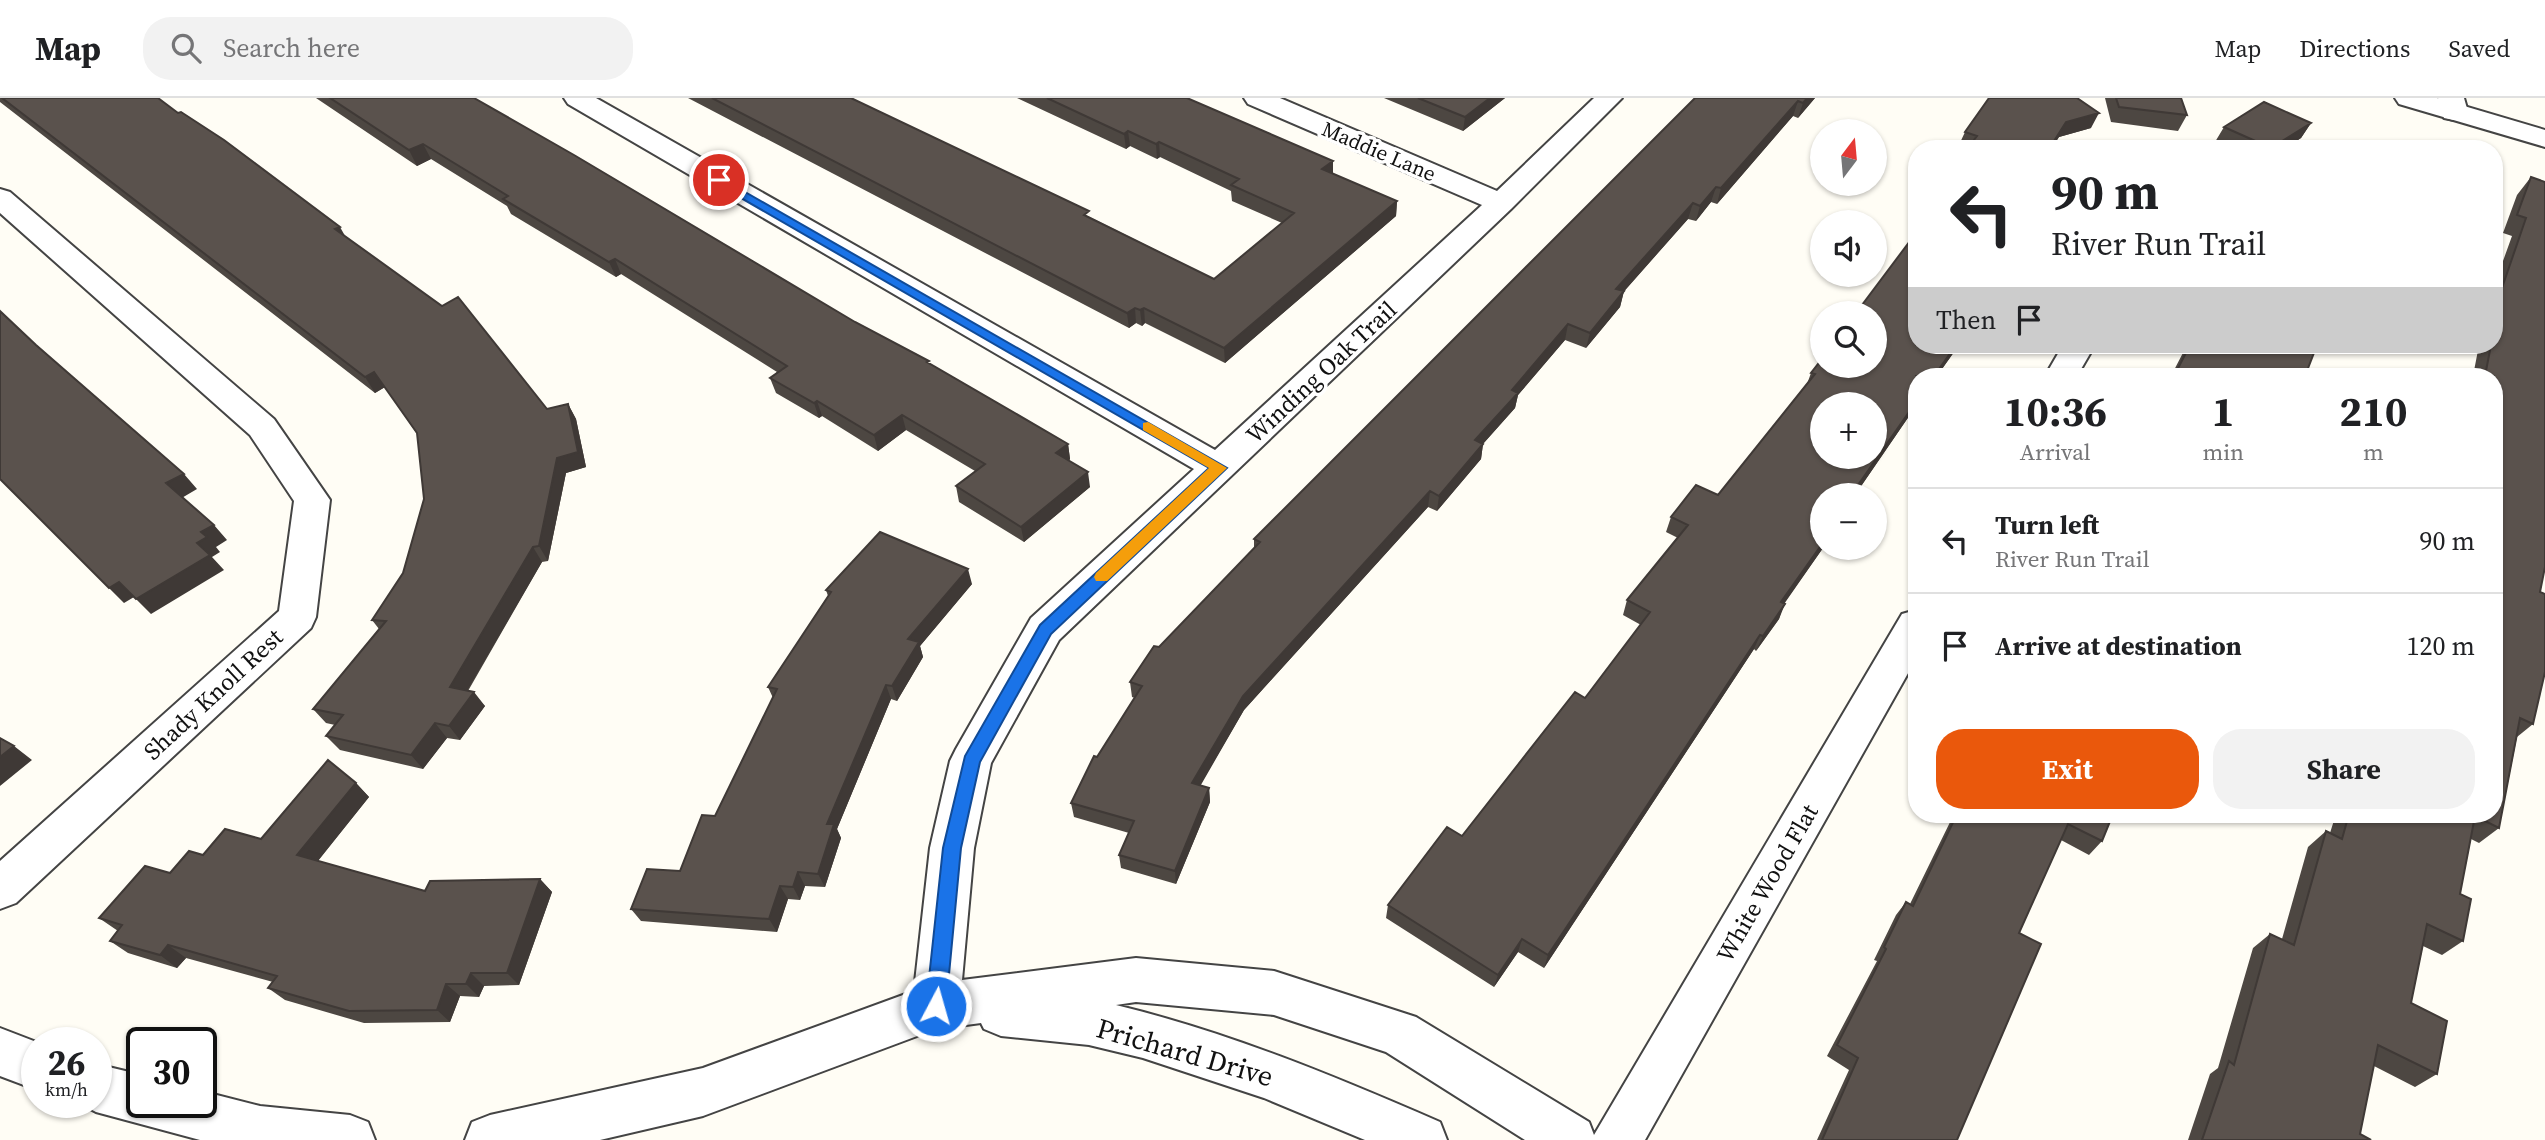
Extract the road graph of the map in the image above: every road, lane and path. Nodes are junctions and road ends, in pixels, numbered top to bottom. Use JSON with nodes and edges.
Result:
{"nodes":[{"id":1,"x":577,"y":98,"type":"edge"},
{"id":2,"x":1257,"y":98,"type":"edge"},
{"id":3,"x":1609,"y":98,"type":"edge"},
{"id":4,"x":2408,"y":98,"type":"edge"},
{"id":5,"x":2453,"y":105,"type":"edge"},
{"id":6,"x":2545,"y":139,"type":"edge"},
{"id":7,"x":0,"y":198,"type":"edge"},
{"id":8,"x":1501,"y":203,"type":"junction"},
{"id":9,"x":1219,"y":468,"type":"junction"},
{"id":10,"x":1908,"y":639,"type":"edge"},
{"id":11,"x":0,"y":889,"type":"edge"},
{"id":12,"x":936,"y":1006,"type":"junction"},
{"id":13,"x":0,"y":1052,"type":"edge"},
{"id":14,"x":21,"y":1060,"type":"edge"},
{"id":15,"x":211,"y":1118,"type":"edge"},
{"id":16,"x":350,"y":1140,"type":"edge"},
{"id":17,"x":490,"y":1140,"type":"edge"},
{"id":18,"x":1422,"y":1140,"type":"edge"},
{"id":19,"x":1571,"y":1140,"type":"edge"},
{"id":20,"x":1617,"y":1140,"type":"edge"}],
"edges":[{"from":1,"to":9,"type":"street"},
{"from":2,"to":8,"type":"street","name":"Maddie Lane"},
{"from":3,"to":8,"type":"street","name":"Winding Oak Trail"},
{"from":4,"to":5,"type":"street"},
{"from":5,"to":6,"type":"street"},
{"from":7,"to":11,"type":"street","name":"Shady Knoll Rest"},
{"from":8,"to":9,"type":"street","name":"Winding Oak Trail"},
{"from":9,"to":12,"type":"street","name":"Winding Oak Trail"},
{"from":10,"to":20,"type":"street","name":"White Wood Flat"},
{"from":12,"to":17,"type":"street","name":"Prichard Drive"},
{"from":12,"to":18,"type":"street","name":"Prichard Drive"},
{"from":12,"to":19,"type":"street","name":"Prichard Drive"},
{"from":13,"to":14,"type":"street"},
{"from":15,"to":16,"type":"street"}]}
